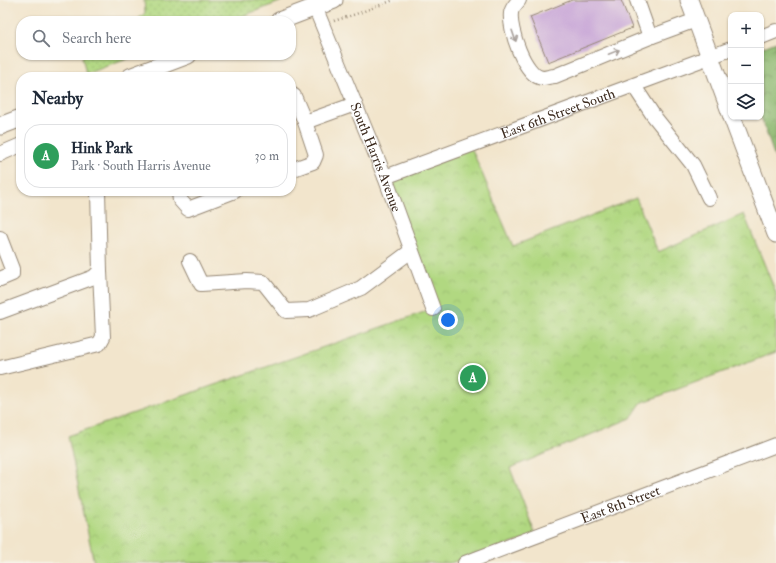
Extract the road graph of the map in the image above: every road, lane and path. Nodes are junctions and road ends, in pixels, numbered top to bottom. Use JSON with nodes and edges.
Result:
{"nodes":[{"id":1,"x":334,"y":0,"type":"edge"},
{"id":2,"x":394,"y":0,"type":"edge"},
{"id":3,"x":519,"y":0,"type":"edge"},
{"id":4,"x":638,"y":0,"type":"edge"},
{"id":5,"x":689,"y":0,"type":"edge"},
{"id":6,"x":315,"y":7,"type":"junction"},
{"id":7,"x":291,"y":16,"type":"edge"},
{"id":8,"x":696,"y":20,"type":"junction"},
{"id":9,"x":334,"y":21,"type":"dead end"},
{"id":10,"x":776,"y":31,"type":"edge"},
{"id":11,"x":764,"y":36,"type":"edge"},
{"id":12,"x":650,"y":37,"type":"junction"},
{"id":13,"x":728,"y":50,"type":"edge"},
{"id":14,"x":710,"y":58,"type":"junction"},
{"id":15,"x":175,"y":60,"type":"edge"},
{"id":16,"x":143,"y":72,"type":"edge"},
{"id":17,"x":634,"y":86,"type":"junction"},
{"id":18,"x":296,"y":101,"type":"edge"},
{"id":19,"x":355,"y":104,"type":"junction"},
{"id":20,"x":728,"y":105,"type":"edge"},
{"id":21,"x":16,"y":120,"type":"edge"},
{"id":22,"x":733,"y":120,"type":"edge"},
{"id":23,"x":305,"y":122,"type":"junction"},
{"id":24,"x":0,"y":126,"type":"edge"},
{"id":25,"x":16,"y":147,"type":"edge"},
{"id":26,"x":0,"y":154,"type":"edge"},
{"id":27,"x":296,"y":168,"type":"edge"},
{"id":28,"x":385,"y":177,"type":"junction"},
{"id":29,"x":98,"y":196,"type":"edge"},
{"id":30,"x":180,"y":196,"type":"edge"},
{"id":31,"x":220,"y":196,"type":"edge"},
{"id":32,"x":709,"y":198,"type":"dead end"},
{"id":33,"x":776,"y":234,"type":"edge"},
{"id":34,"x":0,"y":238,"type":"edge"},
{"id":35,"x":411,"y":251,"type":"junction"},
{"id":36,"x":190,"y":261,"type":"dead end"},
{"id":37,"x":100,"y":271,"type":"junction"},
{"id":38,"x":0,"y":279,"type":"edge"},
{"id":39,"x":433,"y":309,"type":"dead end"},
{"id":40,"x":0,"y":312,"type":"edge"},
{"id":41,"x":0,"y":368,"type":"edge"},
{"id":42,"x":776,"y":445,"type":"edge"},
{"id":43,"x":465,"y":563,"type":"edge"}],
"edges":[{"from":1,"to":6,"type":"main road"},
{"from":2,"to":9,"type":"path"},
{"from":3,"to":12,"type":"street","one_way":true},
{"from":4,"to":12,"type":"street"},
{"from":5,"to":8,"type":"main road"},
{"from":6,"to":7,"type":"main road"},
{"from":6,"to":19,"type":"street","name":"South Harris Avenue"},
{"from":8,"to":12,"type":"street"},
{"from":8,"to":14,"type":"main road"},
{"from":10,"to":11,"type":"street"},
{"from":13,"to":14,"type":"street","name":"East 6th Street South"},
{"from":14,"to":17,"type":"street","name":"East 6th Street South"},
{"from":14,"to":20,"type":"main road"},
{"from":15,"to":16,"type":"main road"},
{"from":17,"to":28,"type":"street","name":"East 6th Street South"},
{"from":17,"to":32,"type":"street"},
{"from":18,"to":23,"type":"street"},
{"from":19,"to":23,"type":"street"},
{"from":19,"to":28,"type":"street","name":"South Harris Avenue"},
{"from":21,"to":24,"type":"main road"},
{"from":22,"to":33,"type":"main road"},
{"from":23,"to":27,"type":"street"},
{"from":25,"to":26,"type":"street"},
{"from":28,"to":35,"type":"street","name":"South Harris Avenue"},
{"from":29,"to":37,"type":"street"},
{"from":30,"to":31,"type":"street"},
{"from":34,"to":38,"type":"street"},
{"from":35,"to":36,"type":"street"},
{"from":35,"to":39,"type":"street","name":"South Harris Avenue"},
{"from":37,"to":40,"type":"street"},
{"from":37,"to":41,"type":"street"},
{"from":42,"to":43,"type":"street","name":"East 8th Street"}]}
